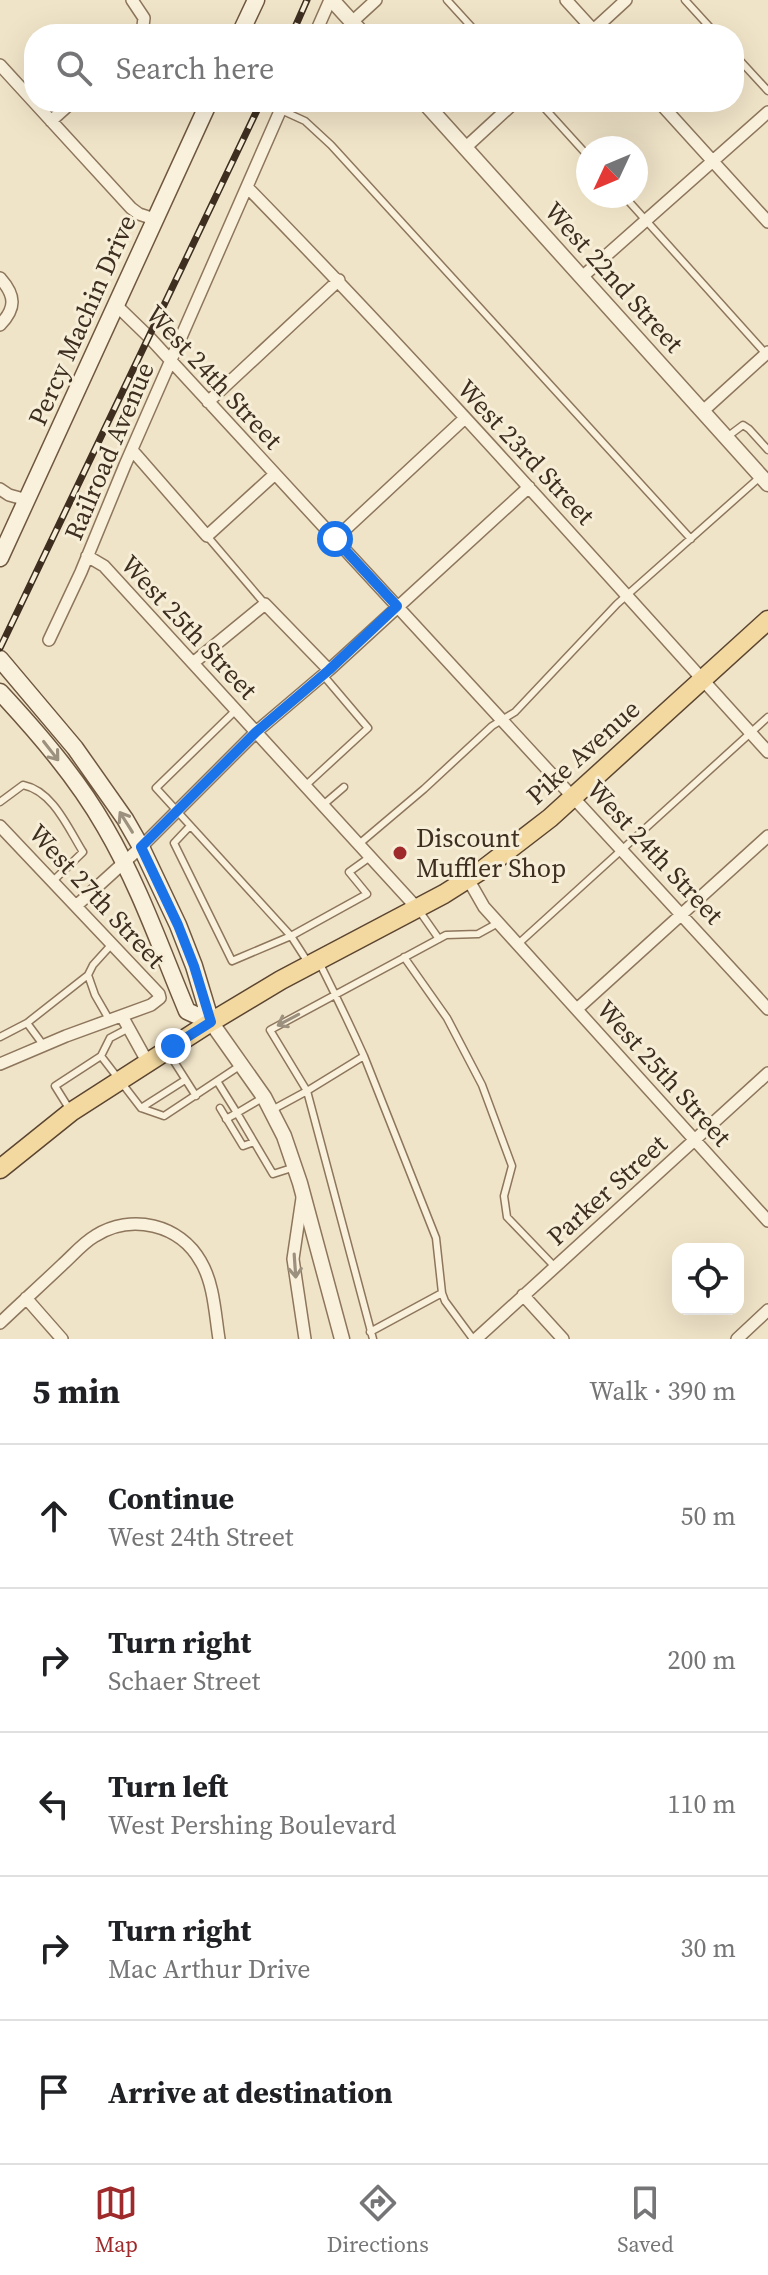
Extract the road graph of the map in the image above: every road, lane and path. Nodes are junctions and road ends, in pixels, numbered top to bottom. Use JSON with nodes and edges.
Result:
{"nodes":[{"id":1,"x":132,"y":0,"type":"edge"},
{"id":2,"x":256,"y":0,"type":"edge"},
{"id":3,"x":331,"y":0,"type":"edge"},
{"id":4,"x":376,"y":0,"type":"edge"},
{"id":5,"x":447,"y":0,"type":"edge"},
{"id":6,"x":566,"y":0,"type":"edge"},
{"id":7,"x":626,"y":0,"type":"edge"},
{"id":8,"x":685,"y":0,"type":"edge"},
{"id":9,"x":352,"y":22,"type":"joint"},
{"id":10,"x":143,"y":24,"type":"edge"},
{"id":11,"x":245,"y":24,"type":"edge"},
{"id":12,"x":320,"y":24,"type":"edge"},
{"id":13,"x":469,"y":24,"type":"edge"},
{"id":14,"x":586,"y":24,"type":"edge"},
{"id":15,"x":602,"y":24,"type":"edge"},
{"id":16,"x":707,"y":24,"type":"edge"},
{"id":17,"x":0,"y":65,"type":"edge"},
{"id":18,"x":744,"y":65,"type":"edge"},
{"id":19,"x":24,"y":91,"type":"edge"},
{"id":20,"x":768,"y":91,"type":"edge"},
{"id":21,"x":43,"y":112,"type":"edge"},
{"id":22,"x":61,"y":112,"type":"edge"},
{"id":23,"x":204,"y":112,"type":"edge"},
{"id":24,"x":280,"y":112,"type":"edge"},
{"id":25,"x":292,"y":112,"type":"edge"},
{"id":26,"x":433,"y":112,"type":"edge"},
{"id":27,"x":504,"y":112,"type":"edge"},
{"id":28,"x":548,"y":112,"type":"edge"},
{"id":29,"x":668,"y":112,"type":"edge"},
{"id":30,"x":768,"y":112,"type":"edge"},
{"id":31,"x":51,"y":121,"type":"junction"},
{"id":32,"x":576,"y":143,"type":"edge"},
{"id":33,"x":465,"y":148,"type":"junction"},
{"id":34,"x":713,"y":161,"type":"junction"},
{"id":35,"x":247,"y":187,"type":"junction"},
{"id":36,"x":635,"y":208,"type":"edge"},
{"id":37,"x":154,"y":219,"type":"junction"},
{"id":38,"x":646,"y":220,"type":"junction"},
{"id":39,"x":768,"y":222,"type":"edge"},
{"id":40,"x":582,"y":277,"type":"junction"},
{"id":41,"x":0,"y":278,"type":"edge"},
{"id":42,"x":339,"y":280,"type":"junction"},
{"id":43,"x":116,"y":305,"type":"junction"},
{"id":44,"x":0,"y":325,"type":"edge"},
{"id":45,"x":767,"y":353,"type":"edge"},
{"id":46,"x":171,"y":360,"type":"junction"},
{"id":47,"x":208,"y":402,"type":"junction"},
{"id":48,"x":703,"y":411,"type":"junction"},
{"id":49,"x":465,"y":418,"type":"junction"},
{"id":50,"x":726,"y":437,"type":"junction"},
{"id":51,"x":132,"y":450,"type":"junction"},
{"id":52,"x":768,"y":450,"type":"edge"},
{"id":53,"x":275,"y":474,"type":"junction"},
{"id":54,"x":765,"y":480,"type":"edge"},
{"id":55,"x":529,"y":487,"type":"junction"},
{"id":56,"x":0,"y":489,"type":"edge"},
{"id":57,"x":27,"y":500,"type":"junction"},
{"id":58,"x":207,"y":536,"type":"junction"},
{"id":59,"x":4,"y":537,"type":"edge"},
{"id":60,"x":335,"y":539,"type":"junction"},
{"id":61,"x":691,"y":539,"type":"junction"},
{"id":62,"x":87,"y":556,"type":"junction"},
{"id":63,"x":0,"y":558,"type":"edge"},
{"id":64,"x":627,"y":595,"type":"junction"},
{"id":65,"x":265,"y":604,"type":"junction"},
{"id":66,"x":397,"y":606,"type":"junction"},
{"id":67,"x":768,"y":620,"type":"edge"},
{"id":68,"x":49,"y":640,"type":"dead end"},
{"id":69,"x":0,"y":659,"type":"edge"},
{"id":70,"x":193,"y":663,"type":"junction"},
{"id":71,"x":326,"y":672,"type":"junction"},
{"id":72,"x":702,"y":679,"type":"junction"},
{"id":73,"x":0,"y":692,"type":"edge"},
{"id":74,"x":236,"y":710,"type":"junction"},
{"id":75,"x":768,"y":717,"type":"edge"},
{"id":76,"x":502,"y":720,"type":"junction"},
{"id":77,"x":256,"y":732,"type":"junction"},
{"id":78,"x":751,"y":733,"type":"junction"},
{"id":79,"x":768,"y":752,"type":"edge"},
{"id":80,"x":305,"y":786,"type":"junction"},
{"id":81,"x":344,"y":787,"type":"dead end"},
{"id":82,"x":574,"y":796,"type":"junction"},
{"id":83,"x":0,"y":802,"type":"edge"},
{"id":84,"x":323,"y":805,"type":"junction"},
{"id":85,"x":176,"y":811,"type":"junction"},
{"id":86,"x":0,"y":826,"type":"edge"},
{"id":87,"x":190,"y":826,"type":"junction"},
{"id":88,"x":768,"y":836,"type":"edge"},
{"id":89,"x":359,"y":844,"type":"junction"},
{"id":90,"x":141,"y":847,"type":"junction"},
{"id":91,"x":622,"y":849,"type":"junction"},
{"id":92,"x":370,"y":857,"type":"junction"},
{"id":93,"x":123,"y":863,"type":"junction"},
{"id":94,"x":468,"y":879,"type":"junction"},
{"id":95,"x":53,"y":881,"type":"junction"},
{"id":96,"x":76,"y":906,"type":"junction"},
{"id":97,"x":417,"y":908,"type":"junction"},
{"id":98,"x":682,"y":914,"type":"junction"},
{"id":99,"x":498,"y":923,"type":"junction"},
{"id":100,"x":291,"y":936,"type":"junction"},
{"id":101,"x":439,"y":939,"type":"junction"},
{"id":102,"x":112,"y":944,"type":"junction"},
{"id":103,"x":518,"y":944,"type":"junction"},
{"id":104,"x":404,"y":957,"type":"junction"},
{"id":105,"x":314,"y":963,"type":"junction"},
{"id":106,"x":88,"y":975,"type":"junction"},
{"id":107,"x":335,"y":995,"type":"junction"},
{"id":108,"x":577,"y":1009,"type":"junction"},
{"id":109,"x":768,"y":1009,"type":"edge"},
{"id":110,"x":122,"y":1016,"type":"junction"},
{"id":111,"x":110,"y":1021,"type":"junction"},
{"id":112,"x":211,"y":1022,"type":"junction"},
{"id":113,"x":27,"y":1023,"type":"junction"},
{"id":114,"x":129,"y":1028,"type":"junction"},
{"id":115,"x":0,"y":1037,"type":"edge"},
{"id":116,"x":44,"y":1046,"type":"junction"},
{"id":117,"x":166,"y":1050,"type":"junction"},
{"id":118,"x":101,"y":1056,"type":"junction"},
{"id":119,"x":364,"y":1056,"type":"junction"},
{"id":120,"x":148,"y":1063,"type":"junction"},
{"id":121,"x":0,"y":1064,"type":"edge"},
{"id":122,"x":241,"y":1065,"type":"junction"},
{"id":123,"x":768,"y":1073,"type":"edge"},
{"id":124,"x":185,"y":1080,"type":"junction"},
{"id":125,"x":120,"y":1081,"type":"junction"},
{"id":126,"x":217,"y":1081,"type":"junction"},
{"id":127,"x":307,"y":1091,"type":"junction"},
{"id":128,"x":196,"y":1096,"type":"junction"},
{"id":129,"x":268,"y":1104,"type":"junction"},
{"id":130,"x":141,"y":1108,"type":"junction"},
{"id":131,"x":220,"y":1108,"type":"dead end"},
{"id":132,"x":71,"y":1112,"type":"junction"},
{"id":133,"x":237,"y":1113,"type":"junction"},
{"id":134,"x":226,"y":1119,"type":"junction"},
{"id":135,"x":695,"y":1140,"type":"junction"},
{"id":136,"x":254,"y":1142,"type":"junction"},
{"id":137,"x":295,"y":1167,"type":"junction"},
{"id":138,"x":0,"y":1169,"type":"edge"},
{"id":139,"x":302,"y":1194,"type":"junction"},
{"id":140,"x":768,"y":1221,"type":"edge"},
{"id":141,"x":555,"y":1267,"type":"junction"},
{"id":142,"x":442,"y":1293,"type":"junction"},
{"id":143,"x":523,"y":1295,"type":"junction"},
{"id":144,"x":26,"y":1298,"type":"junction"},
{"id":145,"x":768,"y":1310,"type":"edge"},
{"id":146,"x":0,"y":1323,"type":"edge"},
{"id":147,"x":371,"y":1336,"type":"edge"},
{"id":148,"x":62,"y":1339,"type":"edge"},
{"id":149,"x":219,"y":1339,"type":"edge"},
{"id":150,"x":305,"y":1339,"type":"edge"},
{"id":151,"x":342,"y":1339,"type":"edge"},
{"id":152,"x":474,"y":1339,"type":"edge"},
{"id":153,"x":563,"y":1339,"type":"edge"},
{"id":154,"x":737,"y":1339,"type":"edge"}],
"edges":[{"from":1,"to":10,"type":"street"},
{"from":2,"to":11,"type":"main road"},
{"from":3,"to":9,"type":"street"},
{"from":3,"to":12,"type":"street"},
{"from":4,"to":9,"type":"street"},
{"from":5,"to":13,"type":"lane"},
{"from":6,"to":14,"type":"street"},
{"from":7,"to":15,"type":"street"},
{"from":8,"to":16,"type":"lane"},
{"from":17,"to":19,"type":"street"},
{"from":18,"to":20,"type":"lane"},
{"from":21,"to":31,"type":"street"},
{"from":22,"to":31,"type":"street"},
{"from":23,"to":37,"type":"main road","name":"Percy Machin Drive"},
{"from":24,"to":35,"type":"street","name":"Railroad Avenue"},
{"from":25,"to":61,"type":"lane"},
{"from":26,"to":33,"type":"street","name":"West 22nd Street"},
{"from":27,"to":33,"type":"street"},
{"from":28,"to":32,"type":"lane"},
{"from":29,"to":34,"type":"street"},
{"from":30,"to":34,"type":"street"},
{"from":31,"to":37,"type":"street"},
{"from":33,"to":40,"type":"street","name":"West 22nd Street"},
{"from":34,"to":38,"type":"street"},
{"from":34,"to":39,"type":"street"},
{"from":35,"to":42,"type":"street","name":"West 23rd Street"},
{"from":35,"to":46,"type":"street","name":"Railroad Avenue"},
{"from":36,"to":38,"type":"lane"},
{"from":37,"to":43,"type":"main road","name":"Percy Machin Drive"},
{"from":38,"to":40,"type":"street"},
{"from":38,"to":45,"type":"lane"},
{"from":40,"to":48,"type":"street","name":"West 22nd Street"},
{"from":41,"to":44,"type":"street"},
{"from":42,"to":47,"type":"street"},
{"from":42,"to":49,"type":"street","name":"West 23rd Street"},
{"from":43,"to":46,"type":"street","name":"West 24th Street"},
{"from":43,"to":57,"type":"main road","name":"Percy Machin Drive"},
{"from":45,"to":48,"type":"street"},
{"from":46,"to":47,"type":"street","name":"West 24th Street"},
{"from":46,"to":51,"type":"street","name":"Railroad Avenue"},
{"from":47,"to":53,"type":"street","name":"West 24th Street"},
{"from":48,"to":50,"type":"street","name":"West 22nd Street"},
{"from":49,"to":55,"type":"street","name":"West 23rd Street"},
{"from":49,"to":60,"type":"street"},
{"from":50,"to":52,"type":"lane"},
{"from":50,"to":54,"type":"street","name":"West 22nd Street"},
{"from":51,"to":58,"type":"street"},
{"from":51,"to":62,"type":"street","name":"Railroad Avenue"},
{"from":53,"to":58,"type":"street"},
{"from":53,"to":60,"type":"street","name":"West 24th Street"},
{"from":54,"to":61,"type":"lane"},
{"from":55,"to":64,"type":"street","name":"West 23rd Street"},
{"from":55,"to":66,"type":"street"},
{"from":56,"to":57,"type":"street"},
{"from":57,"to":59,"type":"main road","name":"Percy Machin Drive"},
{"from":58,"to":65,"type":"lane"},
{"from":59,"to":63,"type":"main road","name":"Percy Machin Drive"},
{"from":60,"to":66,"type":"street","name":"West 24th Street"},
{"from":61,"to":64,"type":"lane"},
{"from":62,"to":68,"type":"street","name":"Railroad Avenue"},
{"from":62,"to":70,"type":"street","name":"West 25th Street"},
{"from":64,"to":72,"type":"street","name":"West 23rd Street"},
{"from":64,"to":76,"type":"lane"},
{"from":65,"to":70,"type":"street"},
{"from":65,"to":71,"type":"street"},
{"from":66,"to":71,"type":"street"},
{"from":66,"to":76,"type":"street","name":"West 24th Street"},
{"from":67,"to":72,"type":"main road","name":"Pike Avenue"},
{"from":90,"to":69,"type":"main road","one_way":true},
{"from":70,"to":74,"type":"street","name":"West 25th Street"},
{"from":71,"to":77,"type":"street"},
{"from":71,"to":80,"type":"lane"},
{"from":72,"to":78,"type":"street","name":"West 23rd Street"},
{"from":72,"to":82,"type":"main road","name":"Pike Avenue"},
{"from":73,"to":93,"type":"main road","one_way":true},
{"from":74,"to":77,"type":"street","name":"West 25th Street"},
{"from":74,"to":85,"type":"lane"},
{"from":75,"to":78,"type":"lane"},
{"from":76,"to":82,"type":"street","name":"West 24th Street"},
{"from":76,"to":89,"type":"lane"},
{"from":77,"to":80,"type":"street","name":"West 25th Street"},
{"from":77,"to":85,"type":"street"},
{"from":78,"to":79,"type":"street","name":"West 23rd Street"},
{"from":78,"to":91,"type":"lane"},
{"from":80,"to":84,"type":"street","name":"West 25th Street"},
{"from":81,"to":84,"type":"lane"},
{"from":82,"to":91,"type":"street","name":"West 24th Street"},
{"from":82,"to":94,"type":"main road","name":"Pike Avenue"},
{"from":83,"to":95,"type":"lane"},
{"from":84,"to":89,"type":"street","name":"West 25th Street"},
{"from":85,"to":87,"type":"lane"},
{"from":85,"to":90,"type":"street"},
{"from":86,"to":95,"type":"street","name":"West 27th Street"},
{"from":87,"to":100,"type":"lane"},
{"from":87,"to":100,"type":"lane"},
{"from":88,"to":98,"type":"street"},
{"from":89,"to":92,"type":"street","name":"West 25th Street"},
{"from":90,"to":93,"type":"street"},
{"from":90,"to":112,"type":"main road"},
{"from":91,"to":98,"type":"street","name":"West 24th Street"},
{"from":91,"to":103,"type":"lane"},
{"from":92,"to":97,"type":"street","name":"West 25th Street"},
{"from":92,"to":100,"type":"lane"},
{"from":93,"to":96,"type":"street"},
{"from":93,"to":112,"type":"main road"},
{"from":94,"to":97,"type":"main road","name":"Pike Avenue"},
{"from":94,"to":99,"type":"street","name":"West 25th Street"},
{"from":95,"to":96,"type":"street","name":"West 27th Street"},
{"from":96,"to":102,"type":"street","name":"West 27th Street"},
{"from":97,"to":101,"type":"lane"},
{"from":97,"to":105,"type":"main road","name":"Pike Avenue"},
{"from":98,"to":108,"type":"street"},
{"from":98,"to":109,"type":"street","name":"West 24th Street"},
{"from":99,"to":101,"type":"lane"},
{"from":99,"to":103,"type":"street","name":"West 25th Street"},
{"from":100,"to":105,"type":"lane"},
{"from":101,"to":104,"type":"lane"},
{"from":102,"to":106,"type":"lane"},
{"from":102,"to":110,"type":"street","name":"West 27th Street"},
{"from":103,"to":108,"type":"street","name":"West 25th Street"},
{"from":104,"to":107,"type":"lane"},
{"from":104,"to":141,"type":"lane"},
{"from":105,"to":107,"type":"lane"},
{"from":105,"to":112,"type":"main road","name":"Pike Avenue"},
{"from":106,"to":111,"type":"lane"},
{"from":106,"to":113,"type":"lane"},
{"from":107,"to":119,"type":"lane"},
{"from":107,"to":127,"type":"lane","one_way":true},
{"from":108,"to":135,"type":"street","name":"West 25th Street"},
{"from":110,"to":111,"type":"street"},
{"from":110,"to":114,"type":"street"},
{"from":111,"to":116,"type":"street"},
{"from":112,"to":117,"type":"main road","name":"Pike Avenue"},
{"from":112,"to":122,"type":"street"},
{"from":113,"to":115,"type":"lane"},
{"from":113,"to":116,"type":"lane"},
{"from":114,"to":118,"type":"lane"},
{"from":114,"to":120,"type":"street"},
{"from":116,"to":121,"type":"street"},
{"from":117,"to":120,"type":"main road","name":"Pike Avenue"},
{"from":117,"to":124,"type":"lane"},
{"from":118,"to":125,"type":"lane"},
{"from":118,"to":132,"type":"lane"},
{"from":119,"to":127,"type":"lane"},
{"from":119,"to":142,"type":"lane"},
{"from":120,"to":125,"type":"main road","name":"Pike Avenue"},
{"from":122,"to":126,"type":"lane"},
{"from":122,"to":129,"type":"street"},
{"from":123,"to":135,"type":"street","name":"Parker Street"},
{"from":124,"to":128,"type":"lane"},
{"from":124,"to":130,"type":"lane"},
{"from":125,"to":130,"type":"lane"},
{"from":125,"to":132,"type":"main road","name":"Pike Avenue"},
{"from":126,"to":128,"type":"lane"},
{"from":126,"to":133,"type":"lane"},
{"from":127,"to":129,"type":"lane"},
{"from":127,"to":147,"type":"lane"},
{"from":128,"to":130,"type":"lane"},
{"from":129,"to":133,"type":"lane"},
{"from":129,"to":137,"type":"street"},
{"from":131,"to":134,"type":"lane"},
{"from":132,"to":138,"type":"main road","name":"Pike Avenue"},
{"from":133,"to":134,"type":"lane"},
{"from":133,"to":136,"type":"lane"},
{"from":134,"to":136,"type":"lane"},
{"from":135,"to":140,"type":"street","name":"West 25th Street"},
{"from":135,"to":141,"type":"street","name":"Parker Street"},
{"from":136,"to":137,"type":"lane"},
{"from":137,"to":139,"type":"street"},
{"from":139,"to":150,"type":"street","one_way":true},
{"from":139,"to":151,"type":"street"},
{"from":141,"to":143,"type":"street","name":"Parker Street"},
{"from":142,"to":147,"type":"lane"},
{"from":142,"to":152,"type":"lane"},
{"from":143,"to":152,"type":"street","name":"Parker Street"},
{"from":143,"to":153,"type":"street"},
{"from":144,"to":146,"type":"street"},
{"from":144,"to":148,"type":"street"},
{"from":144,"to":149,"type":"street"},
{"from":145,"to":154,"type":"street"}]}
